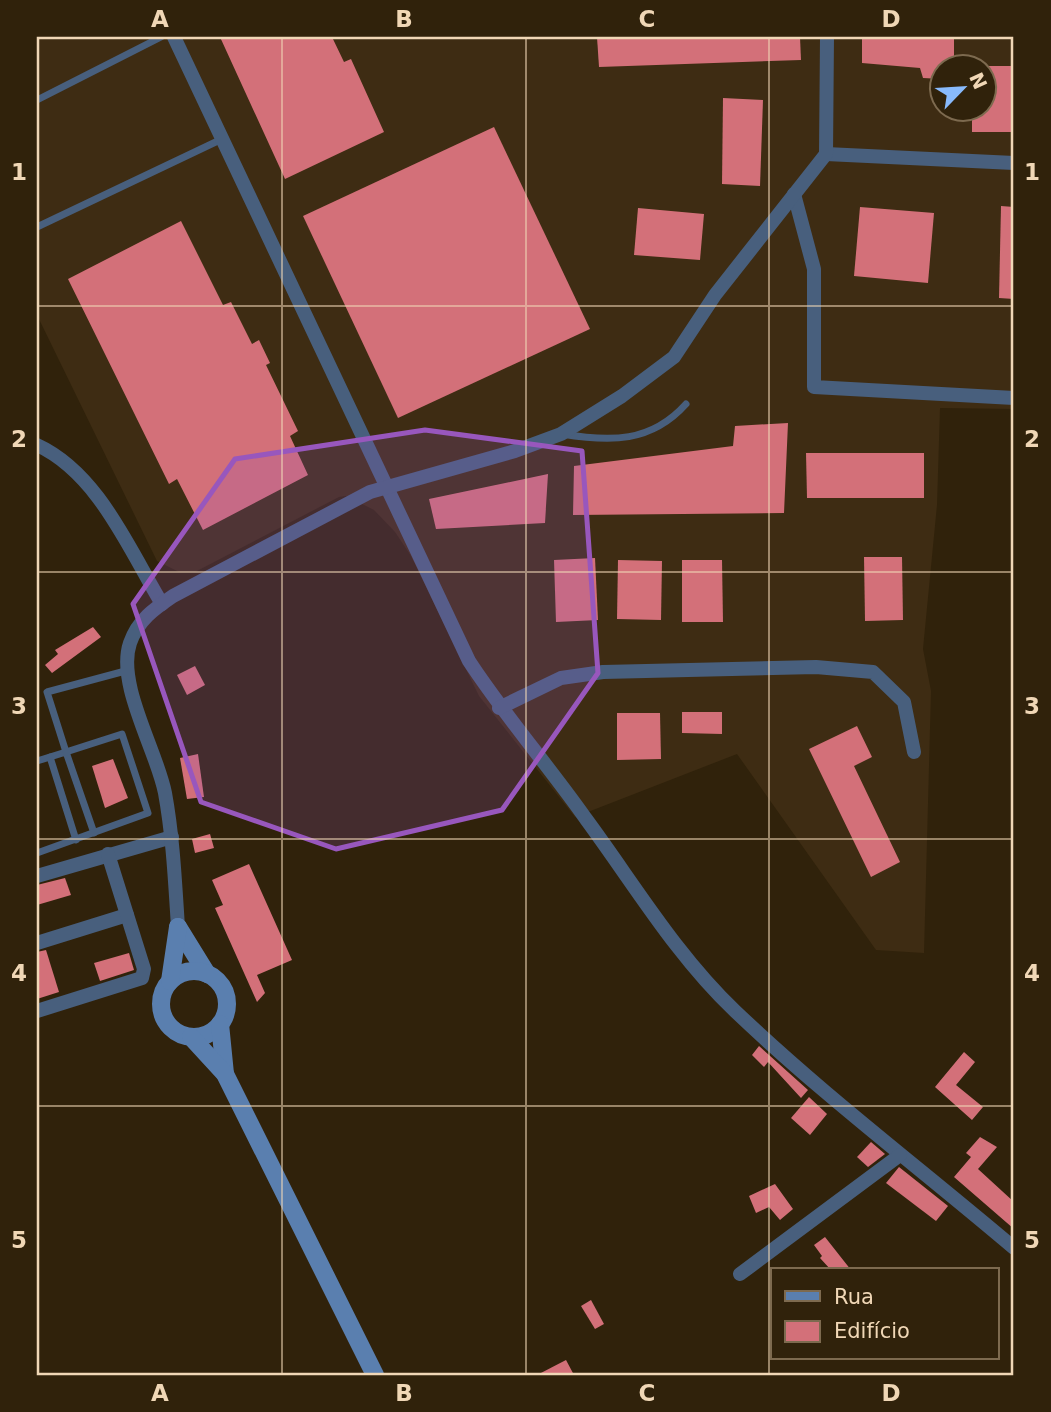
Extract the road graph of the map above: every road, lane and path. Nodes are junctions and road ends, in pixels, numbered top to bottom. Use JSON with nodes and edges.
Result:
{"nodes":[{"id":1,"x":161,"y":37,"type":"edge"},
{"id":2,"x":174,"y":37,"type":"edge"},
{"id":3,"x":827,"y":37,"type":"edge"},
{"id":4,"x":37,"y":100,"type":"edge"},
{"id":5,"x":222,"y":139,"type":"junction"},
{"id":6,"x":826,"y":154,"type":"junction"},
{"id":7,"x":1014,"y":163,"type":"edge"},
{"id":8,"x":794,"y":194,"type":"junction"},
{"id":9,"x":37,"y":227,"type":"edge"},
{"id":10,"x":1014,"y":398,"type":"edge"},
{"id":11,"x":686,"y":404,"type":"dead end"},
{"id":12,"x":561,"y":434,"type":"junction"},
{"id":13,"x":37,"y":446,"type":"edge"},
{"id":14,"x":386,"y":486,"type":"junction"},
{"id":15,"x":162,"y":604,"type":"junction"},
{"id":16,"x":130,"y":670,"type":"junction"},
{"id":17,"x":499,"y":708,"type":"junction"},
{"id":18,"x":66,"y":752,"type":"junction"},
{"id":19,"x":914,"y":752,"type":"dead end"},
{"id":20,"x":50,"y":757,"type":"junction"},
{"id":21,"x":37,"y":761,"type":"edge"},
{"id":22,"x":94,"y":834,"type":"junction"},
{"id":23,"x":172,"y":837,"type":"junction"},
{"id":24,"x":76,"y":840,"type":"junction"},
{"id":25,"x":37,"y":853,"type":"edge"},
{"id":26,"x":108,"y":854,"type":"junction"},
{"id":27,"x":37,"y":876,"type":"edge"},
{"id":28,"x":127,"y":915,"type":"junction"},
{"id":29,"x":178,"y":927,"type":"junction"},
{"id":30,"x":37,"y":943,"type":"edge"},
{"id":31,"x":207,"y":974,"type":"junction"},
{"id":32,"x":170,"y":981,"type":"junction"},
{"id":33,"x":37,"y":1011,"type":"edge"},
{"id":34,"x":220,"y":1024,"type":"junction"},
{"id":35,"x":191,"y":1037,"type":"junction"},
{"id":36,"x":225,"y":1074,"type":"junction"},
{"id":37,"x":900,"y":1155,"type":"junction"},
{"id":38,"x":1014,"y":1248,"type":"edge"},
{"id":39,"x":740,"y":1274,"type":"dead end"},
{"id":40,"x":376,"y":1375,"type":"edge"}],
"edges":[{"from":1,"to":4,"type":"lane"},
{"from":2,"to":5,"type":"street"},
{"from":3,"to":6,"type":"street"},
{"from":5,"to":9,"type":"lane"},
{"from":5,"to":14,"type":"street"},
{"from":6,"to":7,"type":"street"},
{"from":6,"to":8,"type":"street"},
{"from":8,"to":10,"type":"street"},
{"from":8,"to":12,"type":"street"},
{"from":11,"to":12,"type":"lane"},
{"from":12,"to":14,"type":"street"},
{"from":13,"to":15,"type":"street"},
{"from":14,"to":15,"type":"street"},
{"from":14,"to":17,"type":"street"},
{"from":15,"to":16,"type":"street"},
{"from":16,"to":18,"type":"lane"},
{"from":16,"to":23,"type":"street"},
{"from":17,"to":19,"type":"street"},
{"from":17,"to":37,"type":"street"},
{"from":18,"to":20,"type":"lane"},
{"from":18,"to":22,"type":"lane"},
{"from":18,"to":22,"type":"lane"},
{"from":20,"to":21,"type":"lane"},
{"from":20,"to":24,"type":"lane"},
{"from":22,"to":24,"type":"lane"},
{"from":23,"to":26,"type":"street"},
{"from":23,"to":29,"type":"street"},
{"from":24,"to":25,"type":"lane"},
{"from":26,"to":27,"type":"street"},
{"from":26,"to":28,"type":"street"},
{"from":28,"to":30,"type":"street"},
{"from":28,"to":33,"type":"street"},
{"from":29,"to":31,"type":"street"},
{"from":29,"to":32,"type":"street"},
{"from":31,"to":32,"type":"street"},
{"from":31,"to":34,"type":"street"},
{"from":32,"to":35,"type":"street"},
{"from":34,"to":35,"type":"street"},
{"from":34,"to":36,"type":"street"},
{"from":35,"to":36,"type":"street"},
{"from":36,"to":40,"type":"street"},
{"from":37,"to":38,"type":"street"},
{"from":37,"to":39,"type":"street"}]}
